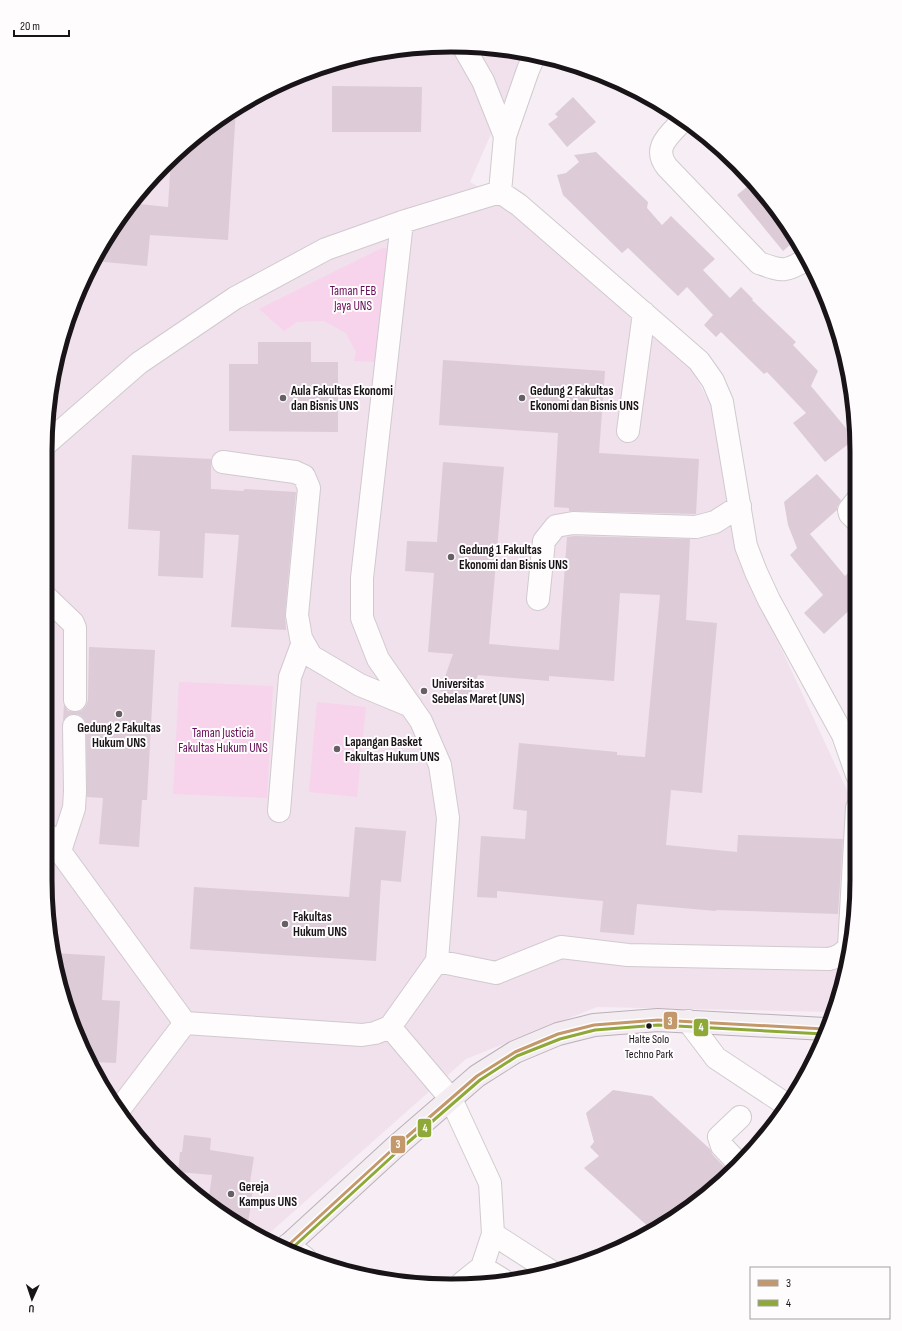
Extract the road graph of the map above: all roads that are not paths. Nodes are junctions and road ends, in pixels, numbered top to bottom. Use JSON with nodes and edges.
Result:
{"nodes":[{"id":1,"x":468,"y":53,"type":"edge"},
{"id":2,"x":532,"y":61,"type":"edge"},
{"id":3,"x":680,"y":124,"type":"edge"},
{"id":4,"x":505,"y":136,"type":"junction"},
{"id":5,"x":500,"y":192,"type":"junction"},
{"id":6,"x":402,"y":222,"type":"junction"},
{"id":7,"x":802,"y":262,"type":"edge"},
{"id":8,"x":644,"y":313,"type":"junction"},
{"id":9,"x":628,"y":431,"type":"dead end"},
{"id":10,"x":52,"y":438,"type":"edge"},
{"id":11,"x":223,"y":462,"type":"dead end"},
{"id":12,"x":740,"y":506,"type":"junction"},
{"id":13,"x":538,"y":599,"type":"dead end"},
{"id":14,"x":52,"y":603,"type":"edge"},
{"id":15,"x":303,"y":642,"type":"junction"},
{"id":16,"x":75,"y":700,"type":"dead end"},
{"id":17,"x":411,"y":706,"type":"junction"},
{"id":18,"x":74,"y":726,"type":"dead end"},
{"id":19,"x":850,"y":756,"type":"edge"},
{"id":20,"x":280,"y":811,"type":"dead end"},
{"id":21,"x":54,"y":843,"type":"edge"},
{"id":22,"x":843,"y":954,"type":"edge"},
{"id":23,"x":437,"y":961,"type":"junction"},
{"id":24,"x":688,"y":1021,"type":"junction"},
{"id":25,"x":185,"y":1023,"type":"junction"},
{"id":26,"x":390,"y":1028,"type":"junction"},
{"id":27,"x":822,"y":1029,"type":"edge"},
{"id":28,"x":450,"y":1099,"type":"junction"},
{"id":29,"x":783,"y":1102,"type":"edge"},
{"id":30,"x":122,"y":1106,"type":"edge"},
{"id":31,"x":740,"y":1117,"type":"dead end"},
{"id":32,"x":735,"y":1160,"type":"edge"},
{"id":33,"x":493,"y":1234,"type":"junction"},
{"id":34,"x":295,"y":1248,"type":"edge"},
{"id":35,"x":482,"y":1267,"type":"junction"},
{"id":36,"x":545,"y":1267,"type":"edge"},
{"id":37,"x":497,"y":1276,"type":"edge"},
{"id":38,"x":468,"y":1278,"type":"edge"}],
"edges":[{"from":1,"to":4,"type":"lane"},
{"from":2,"to":4,"type":"lane"},
{"from":3,"to":7,"type":"lane"},
{"from":4,"to":5,"type":"lane"},
{"from":5,"to":6,"type":"lane"},
{"from":5,"to":8,"type":"lane"},
{"from":6,"to":10,"type":"lane"},
{"from":6,"to":17,"type":"lane"},
{"from":8,"to":9,"type":"lane"},
{"from":8,"to":12,"type":"lane"},
{"from":11,"to":15,"type":"lane"},
{"from":12,"to":13,"type":"lane"},
{"from":12,"to":19,"type":"lane"},
{"from":14,"to":16,"type":"lane"},
{"from":15,"to":17,"type":"lane"},
{"from":15,"to":20,"type":"lane"},
{"from":17,"to":23,"type":"lane"},
{"from":18,"to":21,"type":"lane"},
{"from":21,"to":25,"type":"lane"},
{"from":22,"to":23,"type":"lane"},
{"from":23,"to":26,"type":"lane"},
{"from":24,"to":27,"type":"main road"},
{"from":24,"to":28,"type":"main road"},
{"from":24,"to":29,"type":"lane"},
{"from":25,"to":26,"type":"lane"},
{"from":25,"to":30,"type":"lane"},
{"from":26,"to":28,"type":"lane"},
{"from":28,"to":33,"type":"lane"},
{"from":28,"to":34,"type":"main road"},
{"from":31,"to":32,"type":"lane"},
{"from":33,"to":35,"type":"lane"},
{"from":33,"to":36,"type":"lane"},
{"from":35,"to":37,"type":"lane"},
{"from":35,"to":38,"type":"lane"}]}
